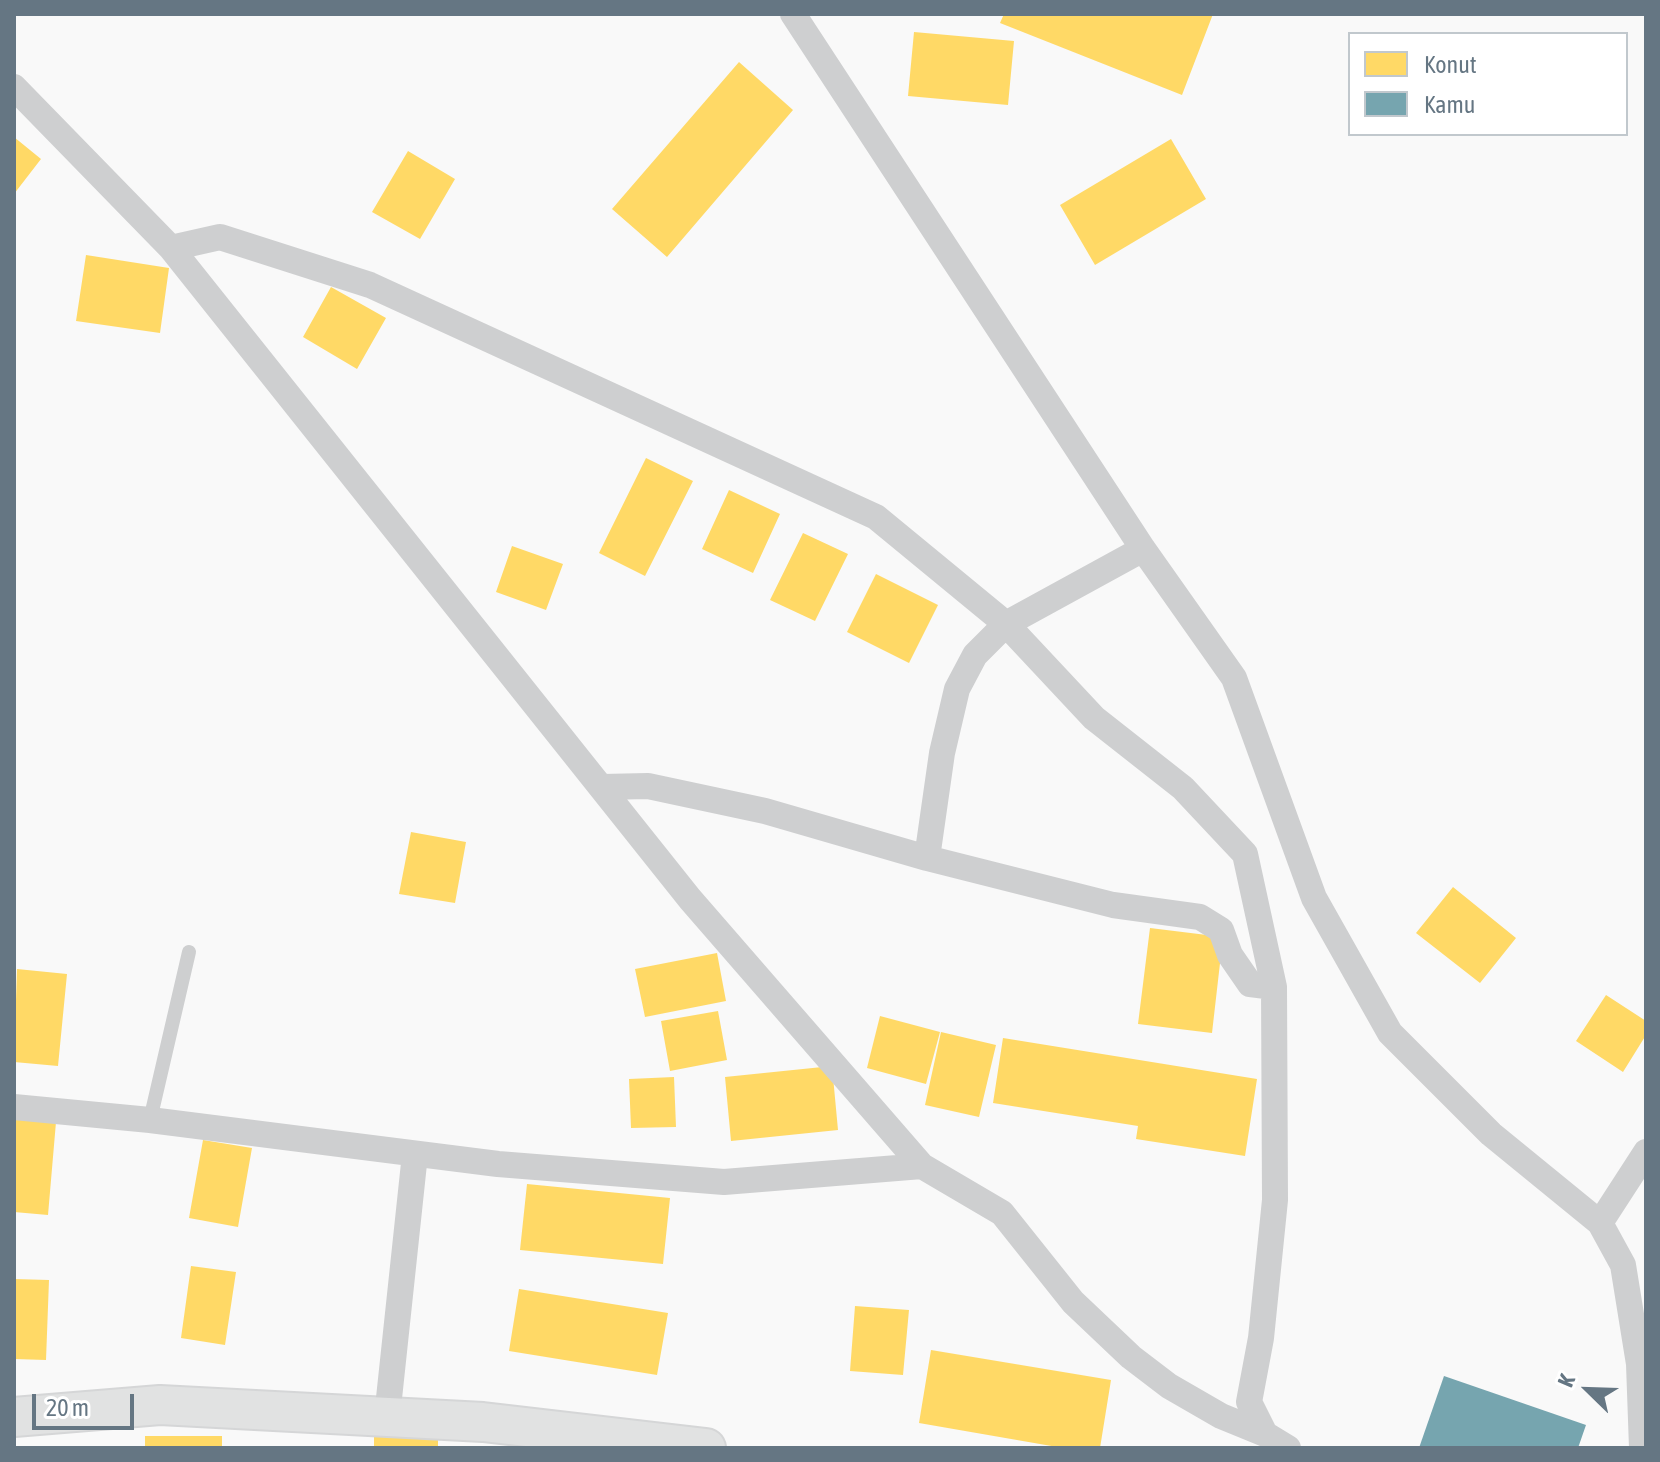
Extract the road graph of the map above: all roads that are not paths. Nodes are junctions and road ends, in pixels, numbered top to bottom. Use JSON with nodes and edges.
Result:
{"nodes":[{"id":1,"x":793,"y":14,"type":"edge"},
{"id":2,"x":14,"y":87,"type":"edge"},
{"id":3,"x":171,"y":248,"type":"junction"},
{"id":4,"x":1143,"y":549,"type":"junction"},
{"id":5,"x":1006,"y":624,"type":"junction"},
{"id":6,"x":602,"y":787,"type":"junction"},
{"id":7,"x":927,"y":858,"type":"junction"},
{"id":8,"x":189,"y":952,"type":"dead end"},
{"id":9,"x":1274,"y":987,"type":"junction"},
{"id":10,"x":14,"y":1107,"type":"edge"},
{"id":11,"x":150,"y":1120,"type":"junction"},
{"id":12,"x":1646,"y":1152,"type":"edge"},
{"id":13,"x":415,"y":1154,"type":"junction"},
{"id":14,"x":922,"y":1166,"type":"junction"},
{"id":15,"x":1600,"y":1223,"type":"junction"},
{"id":16,"x":14,"y":1417,"type":"edge"},
{"id":17,"x":387,"y":1417,"type":"junction"},
{"id":18,"x":1265,"y":1434,"type":"junction"},
{"id":19,"x":483,"y":1435,"type":"edge"},
{"id":20,"x":706,"y":1448,"type":"edge"},
{"id":21,"x":1288,"y":1448,"type":"edge"},
{"id":22,"x":1642,"y":1448,"type":"edge"}],
"edges":[{"from":1,"to":4,"type":"street"},
{"from":2,"to":3,"type":"street"},
{"from":3,"to":5,"type":"street"},
{"from":3,"to":6,"type":"street"},
{"from":4,"to":5,"type":"street"},
{"from":4,"to":15,"type":"street"},
{"from":5,"to":7,"type":"street"},
{"from":5,"to":9,"type":"street"},
{"from":6,"to":7,"type":"street"},
{"from":6,"to":14,"type":"street"},
{"from":7,"to":9,"type":"street"},
{"from":8,"to":11,"type":"lane"},
{"from":9,"to":18,"type":"street"},
{"from":10,"to":11,"type":"street"},
{"from":11,"to":13,"type":"street"},
{"from":12,"to":15,"type":"street"},
{"from":13,"to":14,"type":"street"},
{"from":13,"to":17,"type":"street"},
{"from":14,"to":18,"type":"street"},
{"from":15,"to":22,"type":"street"},
{"from":16,"to":17,"type":"street"},
{"from":17,"to":19,"type":"street"},
{"from":18,"to":21,"type":"street"},
{"from":19,"to":20,"type":"street"}]}
